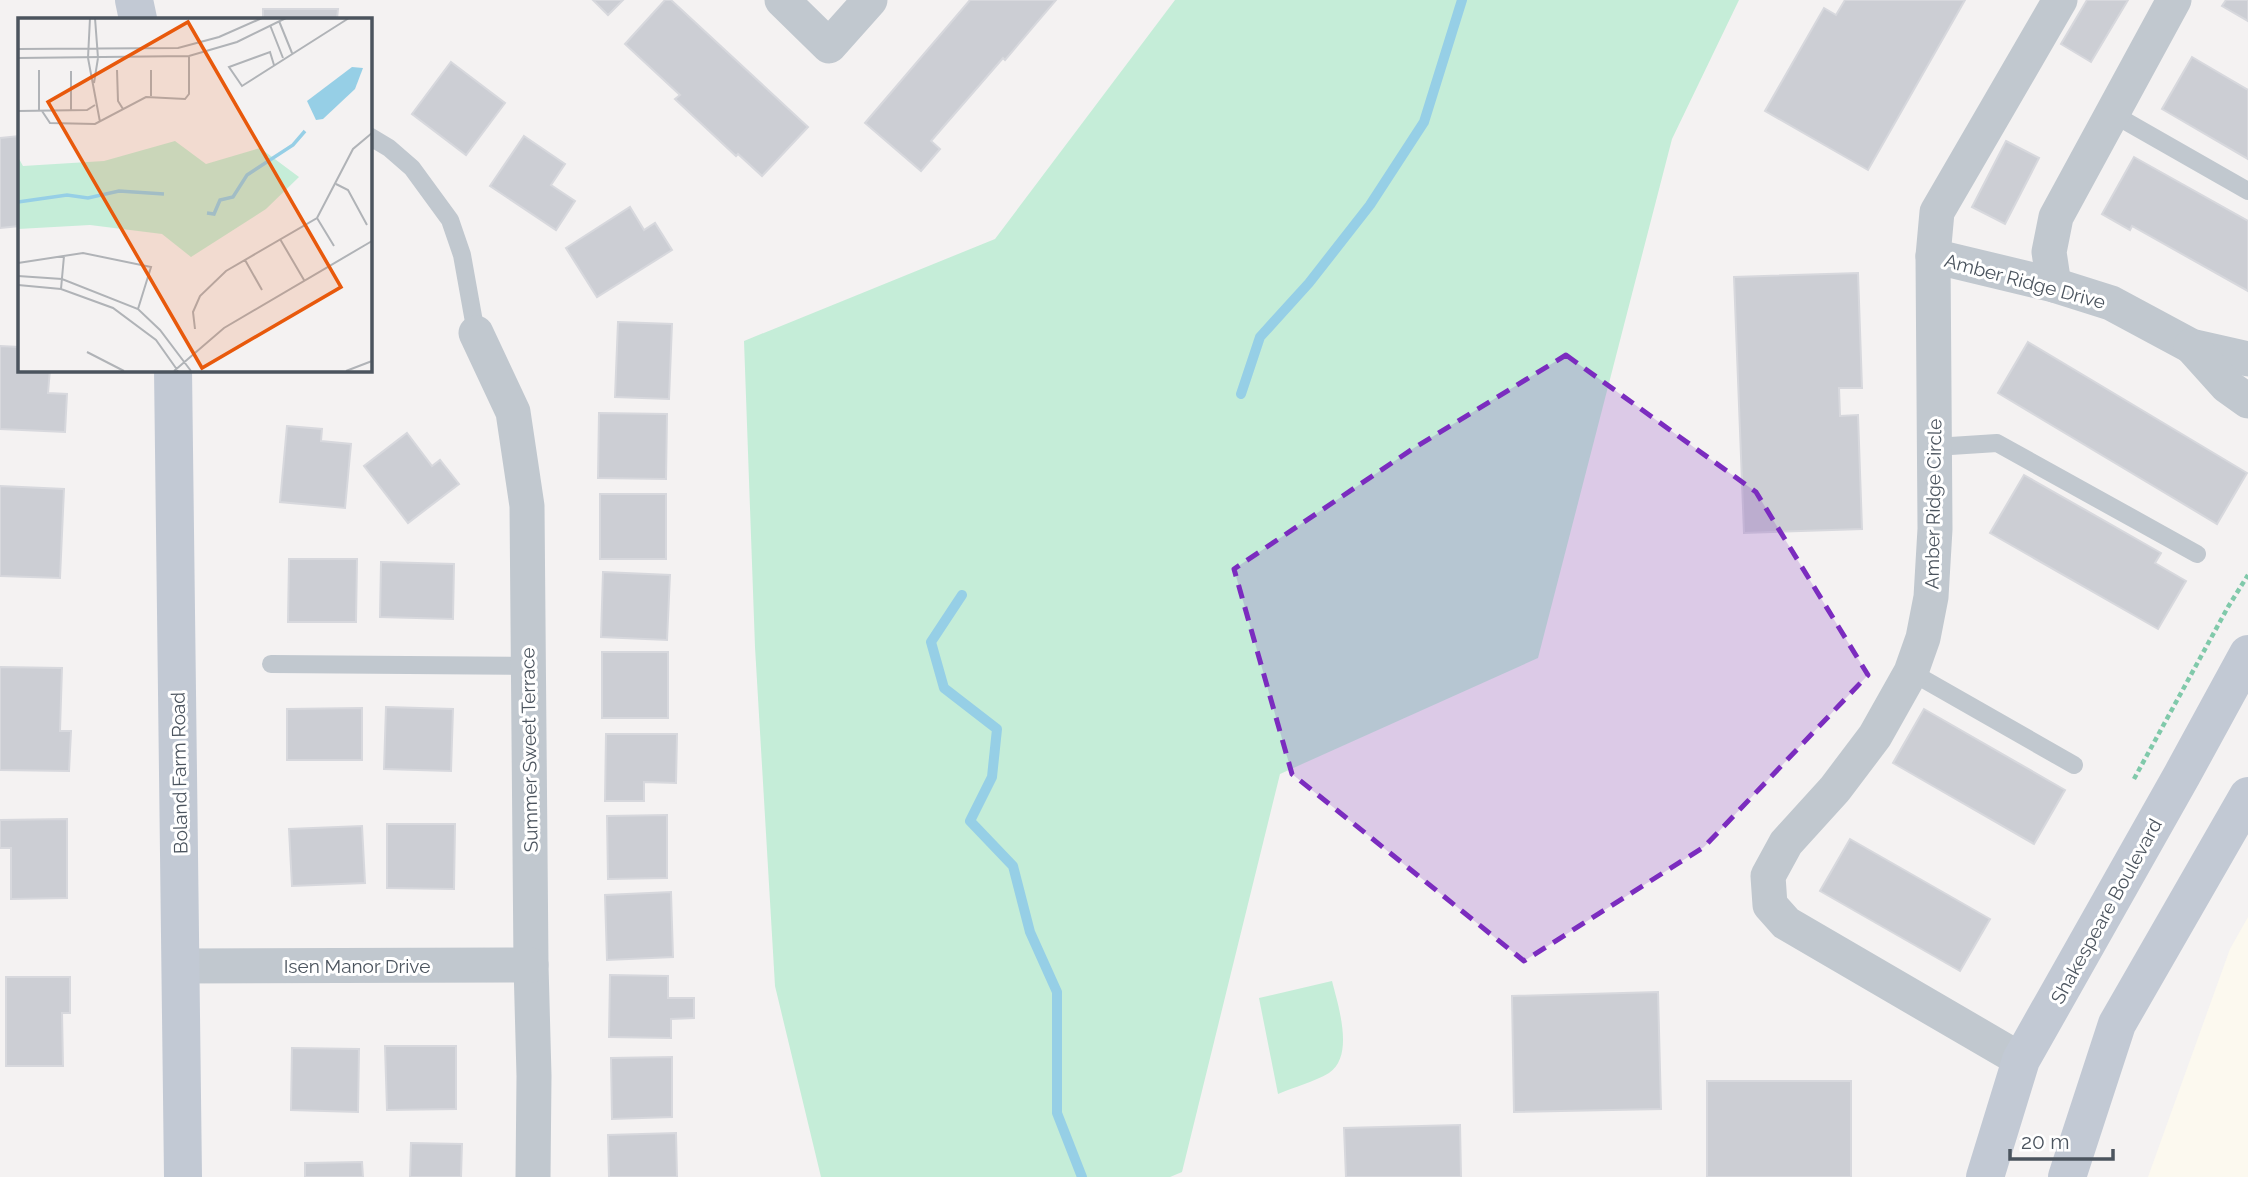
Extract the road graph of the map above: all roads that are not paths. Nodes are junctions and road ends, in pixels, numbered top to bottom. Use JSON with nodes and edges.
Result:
{"nodes":[{"id":1,"x":134,"y":0,"type":"edge"},
{"id":2,"x":782,"y":0,"type":"edge"},
{"id":3,"x":870,"y":0,"type":"edge"},
{"id":4,"x":2060,"y":0,"type":"edge"},
{"id":5,"x":2174,"y":0,"type":"edge"},
{"id":6,"x":138,"y":18,"type":"edge"},
{"id":7,"x":2113,"y":114,"type":"junction"},
{"id":8,"x":371,"y":137,"type":"edge"},
{"id":9,"x":2248,"y":191,"type":"edge"},
{"id":10,"x":1933,"y":256,"type":"junction"},
{"id":11,"x":2054,"y":285,"type":"junction"},
{"id":12,"x":476,"y":333,"type":"joint"},
{"id":13,"x":2191,"y":346,"type":"junction"},
{"id":14,"x":2248,"y":359,"type":"edge"},
{"id":15,"x":173,"y":371,"type":"edge"},
{"id":16,"x":2248,"y":401,"type":"edge"},
{"id":17,"x":1935,"y":447,"type":"junction"},
{"id":18,"x":2197,"y":554,"type":"dead end"},
{"id":19,"x":2248,"y":654,"type":"edge"},
{"id":20,"x":271,"y":664,"type":"dead end"},
{"id":21,"x":528,"y":666,"type":"junction"},
{"id":22,"x":1911,"y":672,"type":"junction"},
{"id":23,"x":2074,"y":765,"type":"dead end"},
{"id":24,"x":2248,"y":796,"type":"edge"},
{"id":25,"x":531,"y":965,"type":"junction"},
{"id":26,"x":182,"y":966,"type":"junction"},
{"id":27,"x":2021,"y":1060,"type":"junction"},
{"id":28,"x":183,"y":1177,"type":"edge"},
{"id":29,"x":534,"y":1177,"type":"edge"},
{"id":30,"x":1986,"y":1177,"type":"edge"},
{"id":31,"x":2067,"y":1177,"type":"edge"}],
"edges":[{"from":1,"to":6,"type":"street"},
{"from":2,"to":3,"type":"street"},
{"from":4,"to":10,"type":"street","name":"Amber Ridge Circle"},
{"from":5,"to":7,"type":"street"},
{"from":7,"to":9,"type":"lane"},
{"from":7,"to":11,"type":"street"},
{"from":8,"to":12,"type":"lane"},
{"from":10,"to":11,"type":"street","name":"Amber Ridge Drive"},
{"from":10,"to":17,"type":"street","name":"Amber Ridge Circle"},
{"from":11,"to":13,"type":"street","name":"Amber Ridge Drive"},
{"from":12,"to":21,"type":"street","name":"Summer Sweet Terrace"},
{"from":13,"to":14,"type":"street","name":"Amber Ridge Drive"},
{"from":13,"to":16,"type":"street","name":"Amber Ridge Drive"},
{"from":15,"to":26,"type":"street","name":"Boland Farm Road"},
{"from":17,"to":18,"type":"lane"},
{"from":17,"to":22,"type":"street","name":"Amber Ridge Circle"},
{"from":19,"to":27,"type":"street","name":"Shakespeare Boulevard"},
{"from":20,"to":21,"type":"lane"},
{"from":21,"to":25,"type":"street","name":"Summer Sweet Terrace"},
{"from":22,"to":23,"type":"lane"},
{"from":22,"to":27,"type":"street","name":"Amber Ridge Circle"},
{"from":24,"to":31,"type":"street"},
{"from":25,"to":26,"type":"street","name":"Isen Manor Drive"},
{"from":25,"to":29,"type":"street","name":"Summer Sweet Terrace"},
{"from":26,"to":28,"type":"street","name":"Boland Farm Road"},
{"from":27,"to":30,"type":"street","name":"Shakespeare Boulevard"}]}
